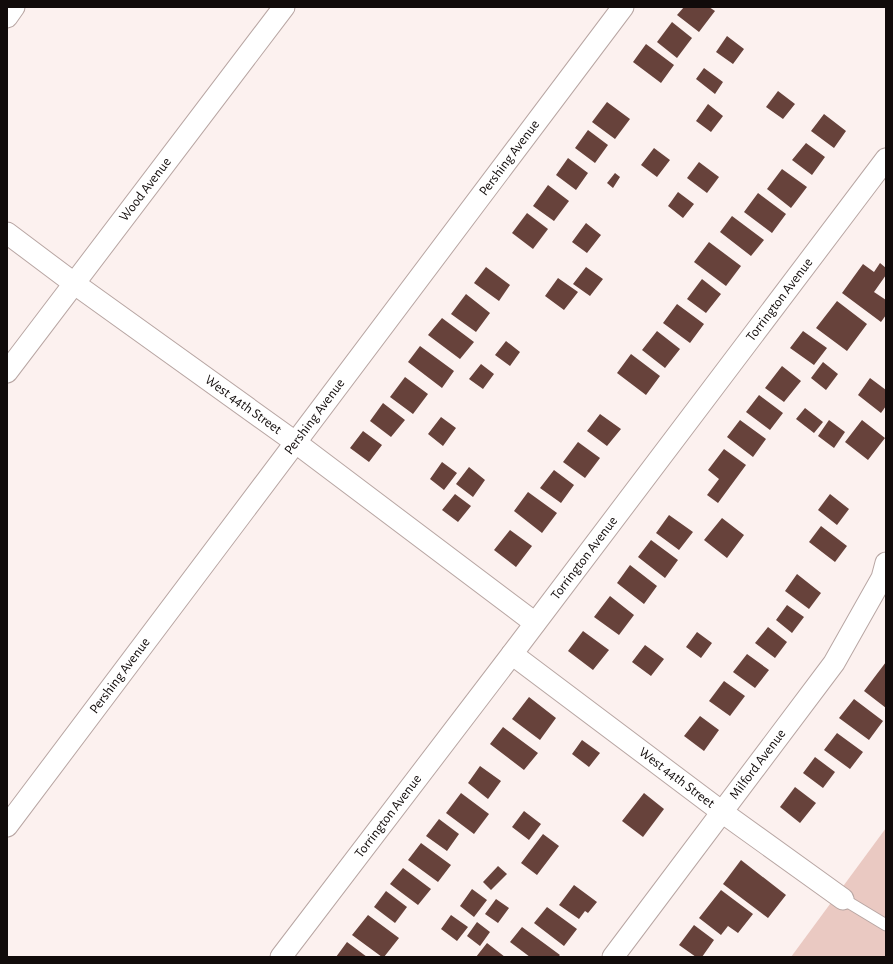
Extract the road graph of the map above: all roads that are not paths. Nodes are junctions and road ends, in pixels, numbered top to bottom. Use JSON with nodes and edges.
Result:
{"nodes":[{"id":1,"x":14,"y":7,"type":"edge"},
{"id":2,"x":284,"y":7,"type":"edge"},
{"id":3,"x":623,"y":7,"type":"edge"},
{"id":4,"x":7,"y":17,"type":"edge"},
{"id":5,"x":886,"y":159,"type":"edge"},
{"id":6,"x":7,"y":233,"type":"edge"},
{"id":7,"x":75,"y":284,"type":"junction"},
{"id":8,"x":7,"y":372,"type":"edge"},
{"id":9,"x":295,"y":442,"type":"junction"},
{"id":10,"x":886,"y":563,"type":"edge"},
{"id":11,"x":535,"y":623,"type":"junction"},
{"id":12,"x":512,"y":654,"type":"junction"},
{"id":13,"x":722,"y":812,"type":"junction"},
{"id":14,"x":7,"y":826,"type":"edge"},
{"id":15,"x":843,"y":899,"type":"joint"},
{"id":16,"x":886,"y":925,"type":"edge"},
{"id":17,"x":281,"y":957,"type":"edge"},
{"id":18,"x":613,"y":957,"type":"edge"}],
"edges":[{"from":1,"to":4,"type":"street"},
{"from":2,"to":7,"type":"street","name":"Wood Avenue"},
{"from":3,"to":9,"type":"street","name":"Pershing Avenue"},
{"from":5,"to":11,"type":"street","name":"Torrington Avenue"},
{"from":6,"to":7,"type":"street","name":"West 44th Street"},
{"from":7,"to":8,"type":"street","name":"Wood Avenue"},
{"from":7,"to":9,"type":"street","name":"West 44th Street"},
{"from":9,"to":11,"type":"street","name":"West 44th Street"},
{"from":9,"to":14,"type":"street","name":"Pershing Avenue"},
{"from":10,"to":13,"type":"street","name":"Milford Avenue"},
{"from":11,"to":12,"type":"street","name":"Torrington Avenue"},
{"from":12,"to":13,"type":"street","name":"West 44th Street"},
{"from":12,"to":17,"type":"street","name":"Torrington Avenue"},
{"from":13,"to":15,"type":"street","name":"West 44th Street"},
{"from":13,"to":18,"type":"street","name":"Milford Avenue"},
{"from":15,"to":16,"type":"lane"}]}
